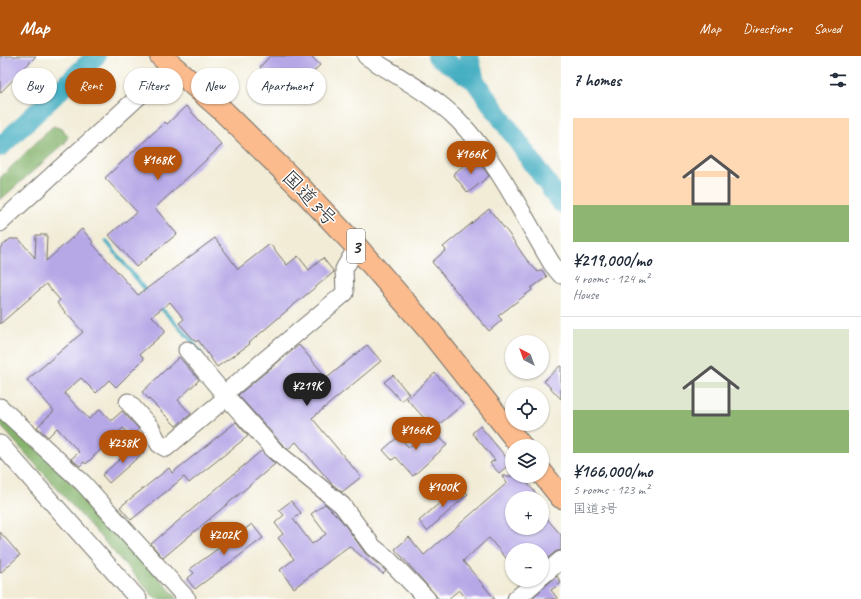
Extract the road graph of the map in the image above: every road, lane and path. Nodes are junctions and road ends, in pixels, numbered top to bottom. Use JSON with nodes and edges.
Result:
{"nodes":[{"id":1,"x":366,"y":56,"type":"edge"},
{"id":2,"x":166,"y":61,"type":"edge"},
{"id":3,"x":0,"y":223,"type":"edge"},
{"id":4,"x":357,"y":247,"type":"junction"},
{"id":5,"x":561,"y":275,"type":"edge"},
{"id":6,"x":187,"y":350,"type":"dead end"},
{"id":7,"x":225,"y":395,"type":"junction"},
{"id":8,"x":128,"y":402,"type":"dead end"},
{"id":9,"x":0,"y":407,"type":"edge"},
{"id":10,"x":515,"y":439,"type":"edge"},
{"id":11,"x":0,"y":444,"type":"edge"},
{"id":12,"x":549,"y":482,"type":"edge"},
{"id":13,"x":561,"y":497,"type":"edge"},
{"id":14,"x":561,"y":560,"type":"edge"},
{"id":15,"x":549,"y":570,"type":"edge"},
{"id":16,"x":530,"y":587,"type":"edge"},
{"id":17,"x":138,"y":599,"type":"edge"},
{"id":18,"x":187,"y":599,"type":"edge"},
{"id":19,"x":428,"y":599,"type":"edge"},
{"id":20,"x":516,"y":599,"type":"edge"}],
"edges":[{"from":1,"to":5,"type":"street"},
{"from":2,"to":3,"type":"street"},
{"from":2,"to":4,"type":"highway","name":"国道3号","number":"3"},
{"from":4,"to":7,"type":"street"},
{"from":4,"to":10,"type":"highway","name":"国道3号","number":"3"},
{"from":6,"to":7,"type":"street"},
{"from":7,"to":8,"type":"street"},
{"from":7,"to":19,"type":"street"},
{"from":9,"to":18,"type":"street"},
{"from":11,"to":17,"type":"street"},
{"from":12,"to":13,"type":"highway"},
{"from":14,"to":15,"type":"street"},
{"from":16,"to":20,"type":"street"}]}
